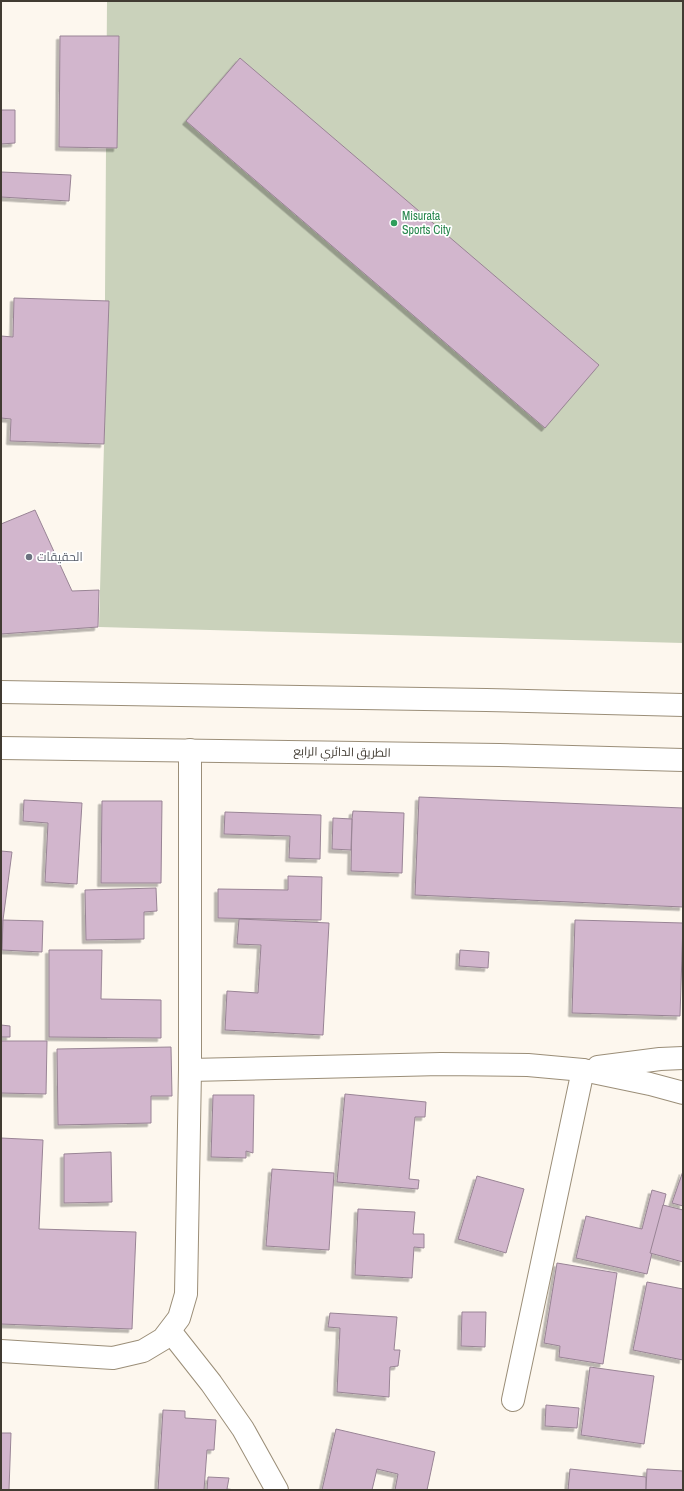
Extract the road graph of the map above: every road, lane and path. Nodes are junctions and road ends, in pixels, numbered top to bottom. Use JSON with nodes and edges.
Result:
{"nodes":[{"id":1,"x":1,"y":692,"type":"edge"},
{"id":2,"x":683,"y":704,"type":"edge"},
{"id":3,"x":5,"y":749,"type":"edge"},
{"id":4,"x":190,"y":750,"type":"junction"},
{"id":5,"x":683,"y":760,"type":"edge"},
{"id":6,"x":683,"y":1058,"type":"edge"},
{"id":7,"x":190,"y":1070,"type":"junction"},
{"id":8,"x":582,"y":1070,"type":"junction"},
{"id":9,"x":683,"y":1093,"type":"edge"},
{"id":10,"x":170,"y":1331,"type":"junction"},
{"id":11,"x":1,"y":1350,"type":"edge"},
{"id":12,"x":513,"y":1400,"type":"dead end"},
{"id":13,"x":277,"y":1490,"type":"edge"}],
"edges":[{"from":1,"to":2,"type":"street"},
{"from":3,"to":4,"type":"street","name":"الطريق الدائري الرابع"},
{"from":4,"to":5,"type":"street","name":"الطريق الدائري الرابع"},
{"from":4,"to":7,"type":"street"},
{"from":6,"to":8,"type":"street"},
{"from":7,"to":8,"type":"street"},
{"from":7,"to":10,"type":"street"},
{"from":8,"to":9,"type":"street"},
{"from":8,"to":12,"type":"street"},
{"from":10,"to":11,"type":"street"},
{"from":10,"to":13,"type":"street"}]}
